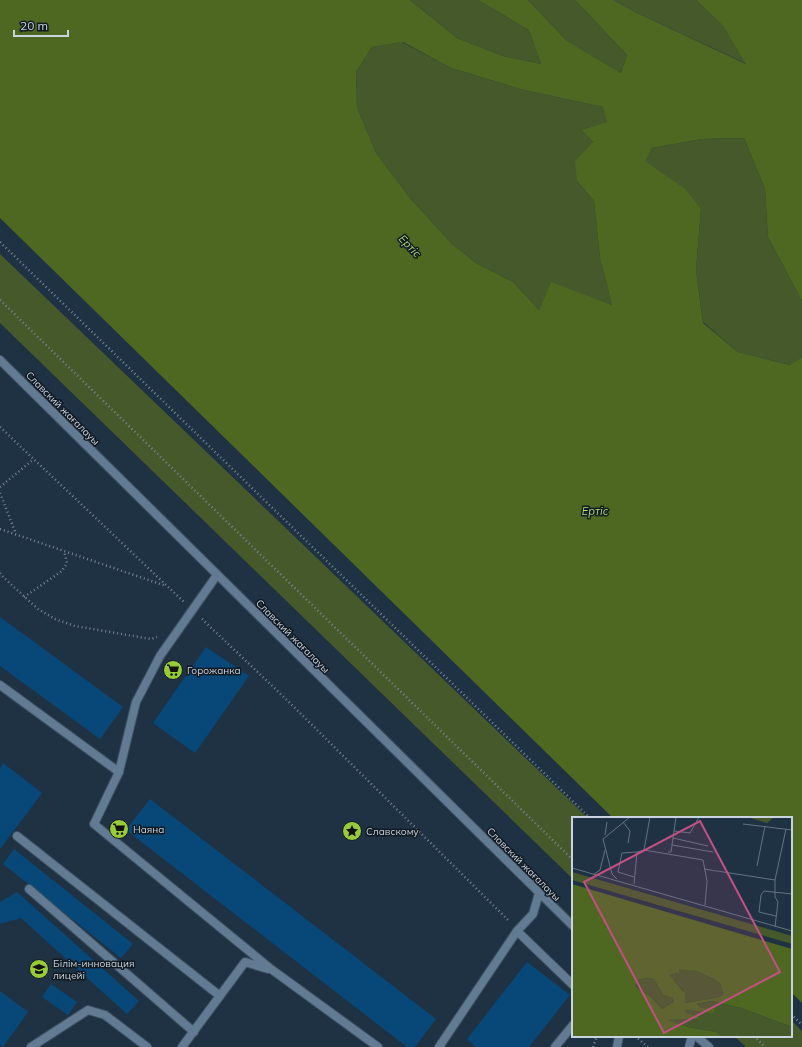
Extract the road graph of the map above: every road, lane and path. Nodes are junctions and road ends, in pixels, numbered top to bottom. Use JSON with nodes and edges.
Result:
{"nodes":[{"id":1,"x":0,"y":242,"type":"edge"},
{"id":2,"x":0,"y":300,"type":"edge"},
{"id":3,"x":0,"y":360,"type":"edge"},
{"id":4,"x":0,"y":427,"type":"edge"},
{"id":5,"x":34,"y":459,"type":"junction"},
{"id":6,"x":0,"y":487,"type":"edge"},
{"id":7,"x":0,"y":493,"type":"edge"},
{"id":8,"x":0,"y":529,"type":"edge"},
{"id":9,"x":16,"y":534,"type":"junction"},
{"id":10,"x":64,"y":550,"type":"junction"},
{"id":11,"x":0,"y":573,"type":"edge"},
{"id":12,"x":217,"y":575,"type":"junction"},
{"id":13,"x":168,"y":587,"type":"junction"},
{"id":14,"x":24,"y":597,"type":"junction"},
{"id":15,"x":192,"y":610,"type":"junction"},
{"id":16,"x":157,"y":637,"type":"dead end"},
{"id":17,"x":0,"y":685,"type":"edge"},
{"id":18,"x":119,"y":772,"type":"junction"},
{"id":19,"x":589,"y":817,"type":"edge"},
{"id":20,"x":17,"y":836,"type":"dead end"},
{"id":21,"x":572,"y":859,"type":"edge"},
{"id":22,"x":29,"y":889,"type":"dead end"},
{"id":23,"x":539,"y":893,"type":"junction"},
{"id":24,"x":572,"y":925,"type":"edge"},
{"id":25,"x":517,"y":931,"type":"junction"},
{"id":26,"x":271,"y":970,"type":"junction"},
{"id":27,"x":572,"y":984,"type":"edge"},
{"id":28,"x":220,"y":996,"type":"junction"},
{"id":29,"x":792,"y":1015,"type":"edge"},
{"id":30,"x":802,"y":1025,"type":"edge"},
{"id":31,"x":572,"y":1026,"type":"edge"},
{"id":32,"x":194,"y":1032,"type":"junction"},
{"id":33,"x":597,"y":1037,"type":"edge"},
{"id":34,"x":619,"y":1037,"type":"edge"},
{"id":35,"x":636,"y":1037,"type":"edge"},
{"id":36,"x":692,"y":1037,"type":"edge"},
{"id":37,"x":697,"y":1037,"type":"edge"},
{"id":38,"x":755,"y":1037,"type":"edge"},
{"id":39,"x":31,"y":1047,"type":"edge"},
{"id":40,"x":147,"y":1047,"type":"edge"},
{"id":41,"x":182,"y":1047,"type":"edge"},
{"id":42,"x":378,"y":1047,"type":"edge"},
{"id":43,"x":439,"y":1047,"type":"edge"},
{"id":44,"x":555,"y":1047,"type":"edge"},
{"id":45,"x":593,"y":1047,"type":"edge"},
{"id":46,"x":616,"y":1047,"type":"edge"},
{"id":47,"x":648,"y":1047,"type":"edge"},
{"id":48,"x":689,"y":1047,"type":"edge"},
{"id":49,"x":708,"y":1047,"type":"edge"},
{"id":50,"x":765,"y":1047,"type":"edge"}],
"edges":[{"from":1,"to":19,"type":"path"},
{"from":2,"to":21,"type":"path"},
{"from":3,"to":12,"type":"street","name":"Славский жағалауы"},
{"from":4,"to":5,"type":"path"},
{"from":5,"to":6,"type":"path"},
{"from":5,"to":13,"type":"path"},
{"from":7,"to":9,"type":"path"},
{"from":8,"to":9,"type":"path"},
{"from":9,"to":10,"type":"path"},
{"from":10,"to":13,"type":"path"},
{"from":10,"to":14,"type":"path"},
{"from":11,"to":14,"type":"path"},
{"from":12,"to":15,"type":"street"},
{"from":12,"to":23,"type":"street","name":"Славский жағалауы"},
{"from":13,"to":15,"type":"path"},
{"from":14,"to":16,"type":"path"},
{"from":15,"to":18,"type":"street"},
{"from":15,"to":25,"type":"path"},
{"from":17,"to":18,"type":"street"},
{"from":18,"to":26,"type":"street"},
{"from":20,"to":28,"type":"street"},
{"from":22,"to":32,"type":"street"},
{"from":23,"to":24,"type":"street","name":"Славский жағалауы"},
{"from":23,"to":25,"type":"street"},
{"from":25,"to":27,"type":"street"},
{"from":25,"to":43,"type":"street"},
{"from":26,"to":28,"type":"street"},
{"from":26,"to":42,"type":"street"},
{"from":28,"to":32,"type":"street"},
{"from":29,"to":30,"type":"path"},
{"from":31,"to":44,"type":"street"},
{"from":32,"to":41,"type":"street"},
{"from":33,"to":45,"type":"path"},
{"from":34,"to":46,"type":"street"},
{"from":35,"to":47,"type":"path"},
{"from":36,"to":48,"type":"street"},
{"from":37,"to":49,"type":"street"},
{"from":38,"to":50,"type":"path"},
{"from":39,"to":40,"type":"street"}]}
